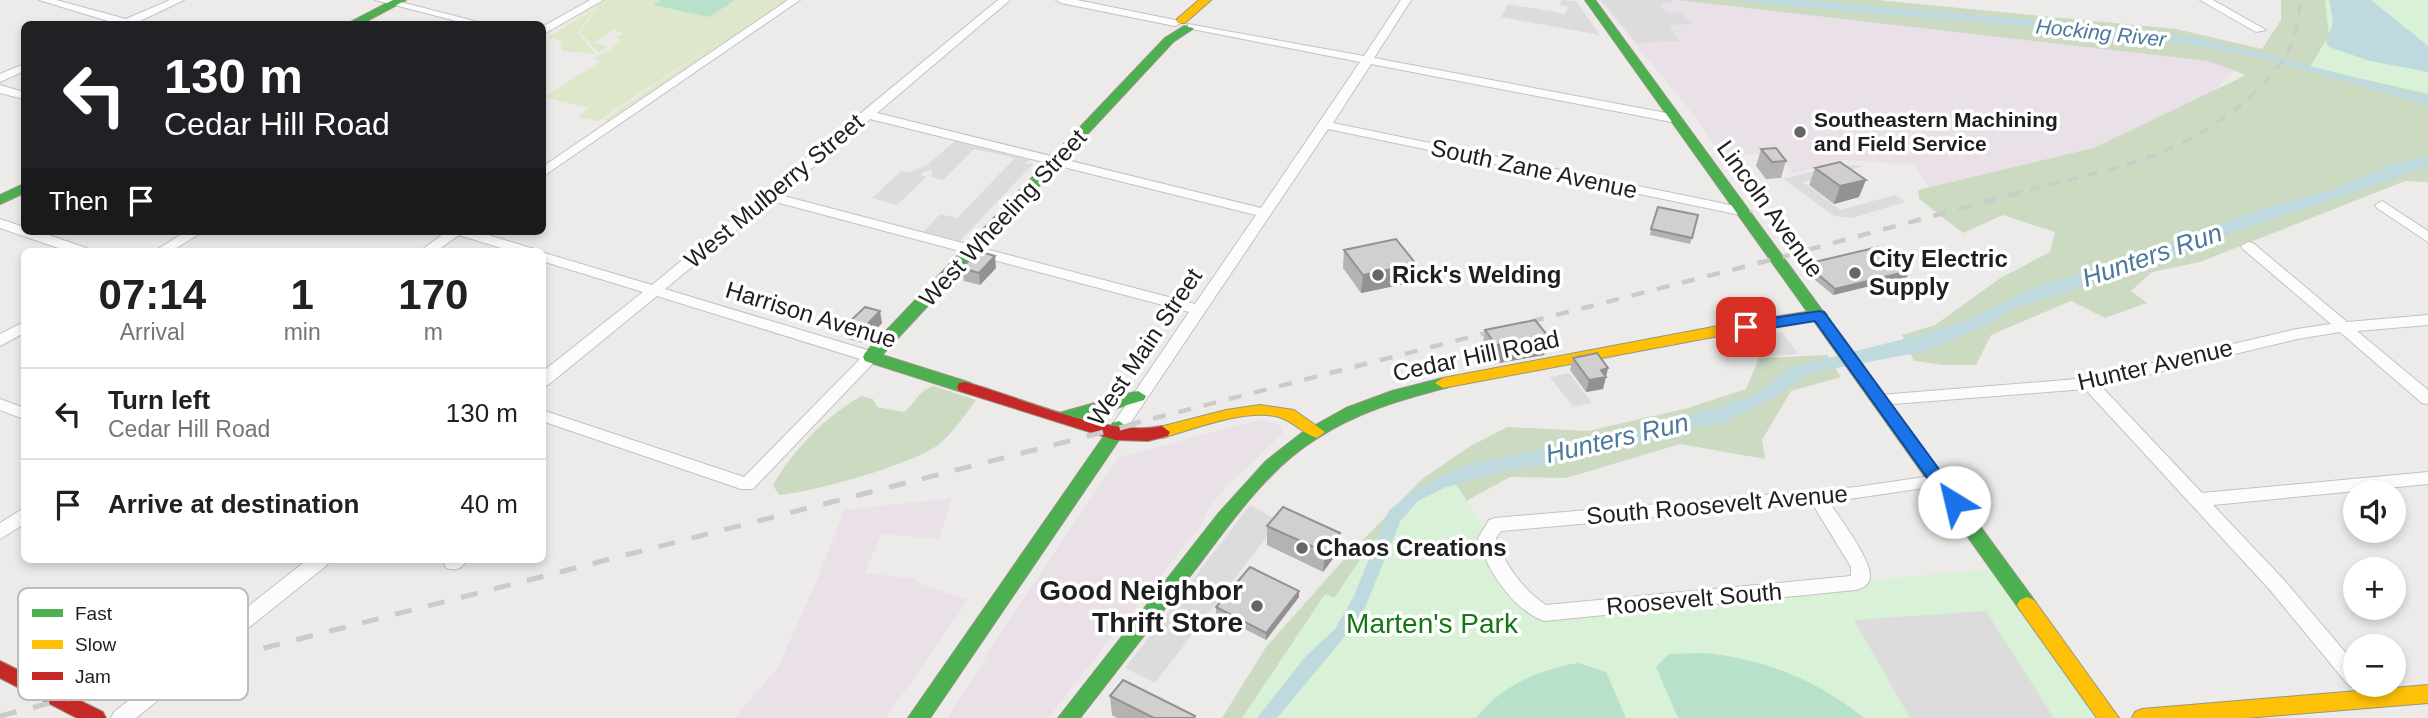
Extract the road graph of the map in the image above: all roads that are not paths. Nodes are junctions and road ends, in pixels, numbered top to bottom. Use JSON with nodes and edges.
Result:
{"nodes":[{"id":1,"x":44,"y":0,"type":"edge"},
{"id":2,"x":179,"y":0,"type":"edge"},
{"id":3,"x":598,"y":0,"type":"edge"},
{"id":4,"x":794,"y":0,"type":"edge"},
{"id":5,"x":1005,"y":0,"type":"edge"},
{"id":6,"x":1061,"y":0,"type":"edge"},
{"id":7,"x":1406,"y":0,"type":"edge"},
{"id":8,"x":1590,"y":0,"type":"edge"},
{"id":9,"x":2205,"y":0,"type":"edge"},
{"id":10,"x":392,"y":1,"type":"edge"},
{"id":11,"x":118,"y":21,"type":"edge"},
{"id":12,"x":134,"y":21,"type":"edge"},
{"id":13,"x":357,"y":21,"type":"edge"},
{"id":14,"x":469,"y":21,"type":"edge"},
{"id":15,"x":1186,"y":22,"type":"edge"},
{"id":16,"x":546,"y":30,"type":"edge"},
{"id":17,"x":2260,"y":30,"type":"dead end"},
{"id":18,"x":1365,"y":61,"type":"junction"},
{"id":19,"x":21,"y":68,"type":"edge"},
{"id":20,"x":0,"y":78,"type":"edge"},
{"id":21,"x":0,"y":89,"type":"edge"},
{"id":22,"x":21,"y":95,"type":"edge"},
{"id":23,"x":866,"y":114,"type":"junction"},
{"id":24,"x":1677,"y":119,"type":"junction"},
{"id":25,"x":1325,"y":125,"type":"junction"},
{"id":26,"x":1054,"y":162,"type":"junction"},
{"id":27,"x":546,"y":170,"type":"edge"},
{"id":28,"x":21,"y":190,"type":"edge"},
{"id":29,"x":769,"y":196,"type":"junction"},
{"id":30,"x":0,"y":200,"type":"edge"},
{"id":31,"x":2382,"y":205,"type":"dead end"},
{"id":32,"x":1745,"y":212,"type":"junction"},
{"id":33,"x":1264,"y":213,"type":"junction"},
{"id":34,"x":0,"y":223,"type":"edge"},
{"id":35,"x":21,"y":230,"type":"edge"},
{"id":36,"x":35,"y":235,"type":"edge"},
{"id":37,"x":190,"y":235,"type":"edge"},
{"id":38,"x":452,"y":235,"type":"edge"},
{"id":39,"x":472,"y":235,"type":"edge"},
{"id":40,"x":2428,"y":238,"type":"edge"},
{"id":41,"x":2248,"y":246,"type":"dead end"},
{"id":42,"x":72,"y":248,"type":"edge"},
{"id":43,"x":167,"y":248,"type":"edge"},
{"id":44,"x":432,"y":248,"type":"edge"},
{"id":45,"x":515,"y":248,"type":"edge"},
{"id":46,"x":972,"y":250,"type":"junction"},
{"id":47,"x":546,"y":257,"type":"edge"},
{"id":48,"x":654,"y":291,"type":"junction"},
{"id":49,"x":1198,"y":310,"type":"junction"},
{"id":50,"x":1819,"y":315,"type":"junction"},
{"id":51,"x":2428,"y":320,"type":"edge"},
{"id":52,"x":2345,"y":327,"type":"junction"},
{"id":53,"x":21,"y":329,"type":"edge"},
{"id":54,"x":0,"y":341,"type":"edge"},
{"id":55,"x":871,"y":357,"type":"junction"},
{"id":56,"x":546,"y":378,"type":"edge"},
{"id":57,"x":2089,"y":383,"type":"junction"},
{"id":58,"x":1138,"y":396,"type":"junction"},
{"id":59,"x":2428,"y":399,"type":"edge"},
{"id":60,"x":1880,"y":400,"type":"junction"},
{"id":61,"x":0,"y":404,"type":"edge"},
{"id":62,"x":21,"y":413,"type":"edge"},
{"id":63,"x":546,"y":416,"type":"edge"},
{"id":64,"x":1065,"y":417,"type":"junction"},
{"id":65,"x":1116,"y":431,"type":"junction"},
{"id":66,"x":1317,"y":432,"type":"junction"},
{"id":67,"x":2428,"y":478,"type":"edge"},
{"id":68,"x":1938,"y":481,"type":"junction"},
{"id":69,"x":1818,"y":497,"type":"junction"},
{"id":70,"x":2200,"y":500,"type":"junction"},
{"id":71,"x":21,"y":518,"type":"edge"},
{"id":72,"x":1495,"y":525,"type":"joint"},
{"id":73,"x":0,"y":532,"type":"edge"},
{"id":74,"x":316,"y":563,"type":"edge"},
{"id":75,"x":248,"y":617,"type":"edge"},
{"id":76,"x":2343,"y":664,"type":"edge"},
{"id":77,"x":0,"y":669,"type":"edge"},
{"id":78,"x":18,"y":678,"type":"edge"},
{"id":79,"x":2406,"y":693,"type":"edge"},
{"id":80,"x":2343,"y":694,"type":"edge"},
{"id":81,"x":2428,"y":694,"type":"edge"},
{"id":82,"x":61,"y":700,"type":"edge"},
{"id":83,"x":144,"y":700,"type":"edge"},
{"id":84,"x":96,"y":718,"type":"edge"},
{"id":85,"x":121,"y":718,"type":"edge"},
{"id":86,"x":918,"y":718,"type":"edge"},
{"id":87,"x":1068,"y":718,"type":"edge"},
{"id":88,"x":2109,"y":718,"type":"edge"},
{"id":89,"x":2142,"y":718,"type":"edge"}],
"edges":[{"from":1,"to":11,"type":"street"},
{"from":2,"to":12,"type":"street"},
{"from":3,"to":16,"type":"street"},
{"from":4,"to":27,"type":"street"},
{"from":5,"to":23,"type":"street","name":"West Mulberry Street"},
{"from":6,"to":15,"type":"street"},
{"from":7,"to":18,"type":"street","name":"West Main Street"},
{"from":8,"to":24,"type":"main road","name":"Lincoln Avenue"},
{"from":9,"to":17,"type":"street"},
{"from":10,"to":13,"type":"main road"},
{"from":10,"to":14,"type":"street"},
{"from":15,"to":18,"type":"street"},
{"from":15,"to":26,"type":"main road","name":"West Wheeling Street"},
{"from":18,"to":24,"type":"street"},
{"from":18,"to":25,"type":"street","name":"West Main Street"},
{"from":19,"to":20,"type":"street"},
{"from":21,"to":22,"type":"street"},
{"from":23,"to":26,"type":"street"},
{"from":23,"to":29,"type":"street","name":"West Mulberry Street"},
{"from":24,"to":32,"type":"main road","name":"Lincoln Avenue"},
{"from":25,"to":32,"type":"street","name":"South Zane Avenue"},
{"from":25,"to":33,"type":"street","name":"West Main Street"},
{"from":26,"to":33,"type":"street"},
{"from":26,"to":46,"type":"main road","name":"West Wheeling Street"},
{"from":28,"to":30,"type":"main road"},
{"from":29,"to":46,"type":"street"},
{"from":29,"to":48,"type":"street","name":"West Mulberry Street"},
{"from":31,"to":40,"type":"street"},
{"from":32,"to":50,"type":"main road","name":"Lincoln Avenue"},
{"from":33,"to":49,"type":"street","name":"West Main Street"},
{"from":34,"to":35,"type":"street"},
{"from":36,"to":42,"type":"street"},
{"from":37,"to":43,"type":"street"},
{"from":38,"to":44,"type":"street"},
{"from":39,"to":45,"type":"street"},
{"from":41,"to":52,"type":"street"},
{"from":46,"to":49,"type":"street"},
{"from":46,"to":55,"type":"main road","name":"West Wheeling Street"},
{"from":47,"to":48,"type":"street","name":"Harrison Avenue"},
{"from":48,"to":55,"type":"street","name":"Harrison Avenue"},
{"from":48,"to":56,"type":"street","name":"West Mulberry Street"},
{"from":49,"to":58,"type":"street","name":"West Main Street"},
{"from":50,"to":60,"type":"main road","name":"Lincoln Avenue"},
{"from":50,"to":66,"type":"main road","name":"Cedar Hill Road"},
{"from":51,"to":52,"type":"street","name":"Hunter Avenue"},
{"from":52,"to":57,"type":"street","name":"Hunter Avenue"},
{"from":52,"to":59,"type":"street"},
{"from":53,"to":54,"type":"street"},
{"from":55,"to":63,"type":"street","name":"West Wheeling Street"},
{"from":55,"to":64,"type":"main road","name":"Harrison Avenue"},
{"from":57,"to":60,"type":"street","name":"Hunter Avenue"},
{"from":57,"to":70,"type":"street"},
{"from":58,"to":64,"type":"main road"},
{"from":58,"to":65,"type":"street","name":"West Main Street"},
{"from":60,"to":68,"type":"main road","name":"Lincoln Avenue"},
{"from":61,"to":62,"type":"street"},
{"from":64,"to":65,"type":"main road","name":"Harrison Avenue"},
{"from":65,"to":66,"type":"main road","name":"Harrison Avenue"},
{"from":65,"to":86,"type":"main road","name":"West Main Street"},
{"from":66,"to":87,"type":"main road","name":"Cedar Hill Road"},
{"from":67,"to":70,"type":"street"},
{"from":68,"to":69,"type":"street","name":"South Roosevelt Avenue"},
{"from":68,"to":88,"type":"main road","name":"Lincoln Avenue"},
{"from":69,"to":72,"type":"street","name":"South Roosevelt Avenue"},
{"from":69,"to":72,"type":"street","name":"Roosevelt South"},
{"from":70,"to":76,"type":"street"},
{"from":71,"to":73,"type":"street"},
{"from":74,"to":75,"type":"street"},
{"from":77,"to":78,"type":"main road"},
{"from":79,"to":81,"type":"main road"},
{"from":80,"to":89,"type":"main road"},
{"from":82,"to":84,"type":"main road"},
{"from":83,"to":85,"type":"street"}]}
